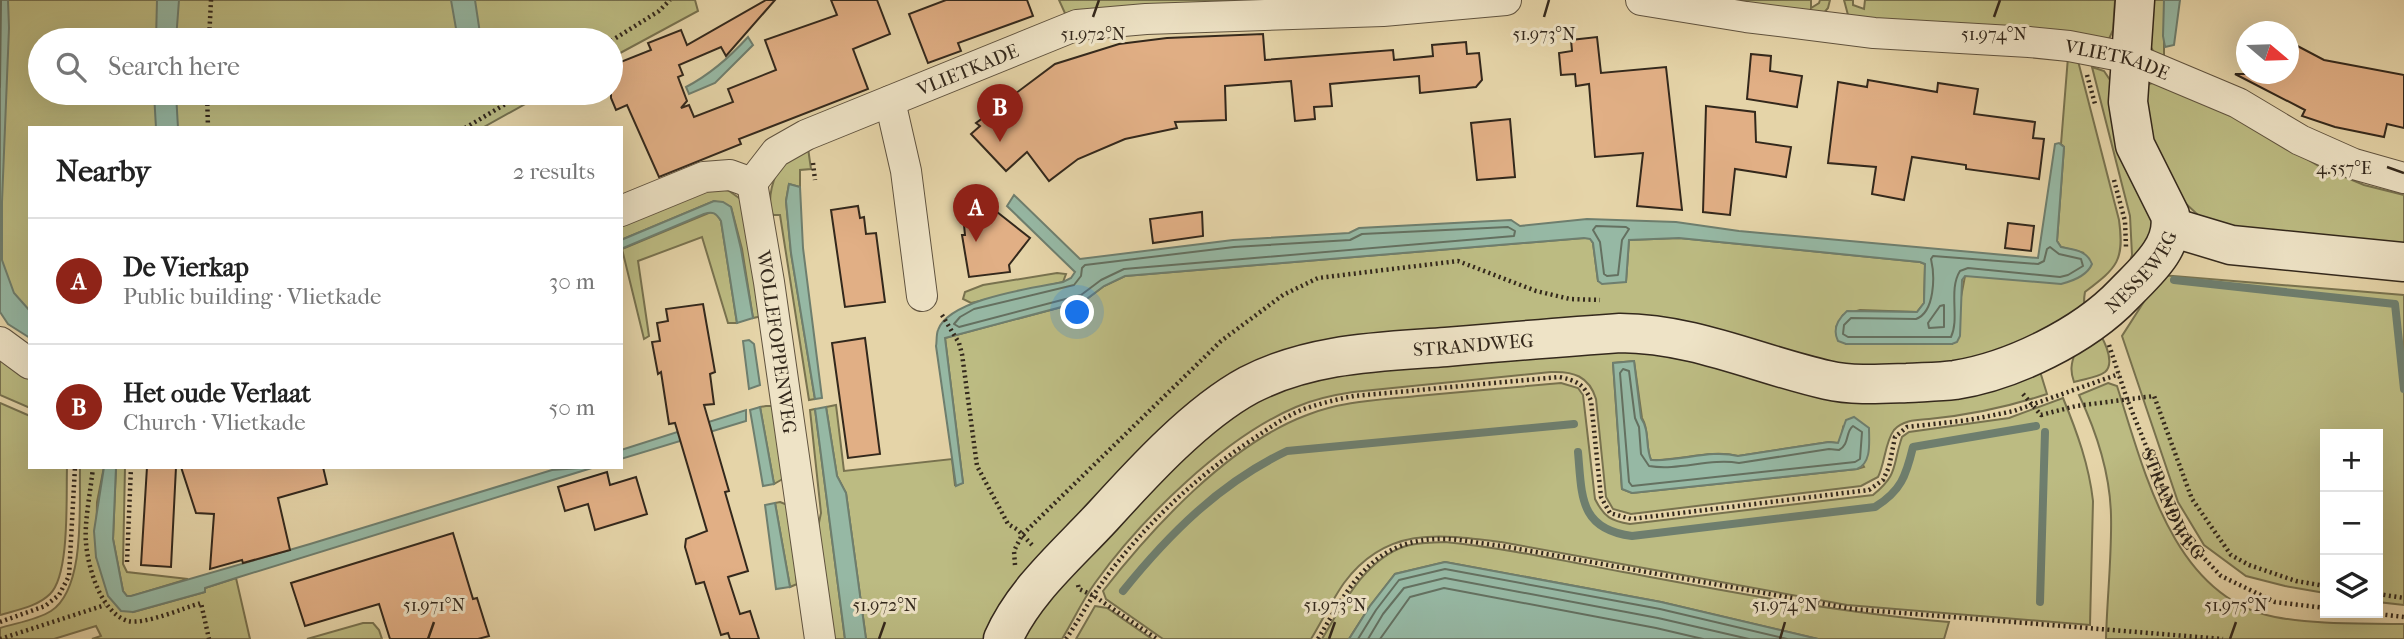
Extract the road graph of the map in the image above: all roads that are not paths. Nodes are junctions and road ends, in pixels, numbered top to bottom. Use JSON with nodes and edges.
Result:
{"nodes":[{"id":1,"x":1506,"y":0,"type":"edge"},
{"id":2,"x":1641,"y":0,"type":"edge"},
{"id":3,"x":2135,"y":0,"type":"edge"},
{"id":4,"x":2115,"y":55,"type":"junction"},
{"id":5,"x":890,"y":101,"type":"junction"},
{"id":6,"x":2404,"y":178,"type":"edge"},
{"id":7,"x":752,"y":183,"type":"junction"},
{"id":8,"x":623,"y":210,"type":"edge"},
{"id":9,"x":2171,"y":227,"type":"junction"},
{"id":10,"x":2404,"y":262,"type":"edge"},
{"id":11,"x":931,"y":304,"type":"road end"},
{"id":12,"x":0,"y":342,"type":"edge"},
{"id":13,"x":2048,"y":348,"type":"joint"},
{"id":14,"x":28,"y":363,"type":"edge"},
{"id":15,"x":820,"y":639,"type":"edge"},
{"id":16,"x":1003,"y":639,"type":"edge"}],
"edges":[{"from":1,"to":5,"type":"street","name":"VLIETKADE"},
{"from":2,"to":4,"type":"street","name":"VLIETKADE"},
{"from":3,"to":4,"type":"street","name":"NESSEWEG"},
{"from":4,"to":6,"type":"street","name":"VLIETKADE"},
{"from":4,"to":9,"type":"street","name":"NESSEWEG"},
{"from":5,"to":7,"type":"street","name":"VLIETKADE"},
{"from":5,"to":11,"type":"street"},
{"from":7,"to":8,"type":"street"},
{"from":7,"to":15,"type":"street","name":"WOLLEFOPPENWEG"},
{"from":9,"to":10,"type":"street"},
{"from":9,"to":13,"type":"street","name":"NESSEWEG"},
{"from":12,"to":14,"type":"street"},
{"from":13,"to":16,"type":"street","name":"STRANDWEG"}]}
